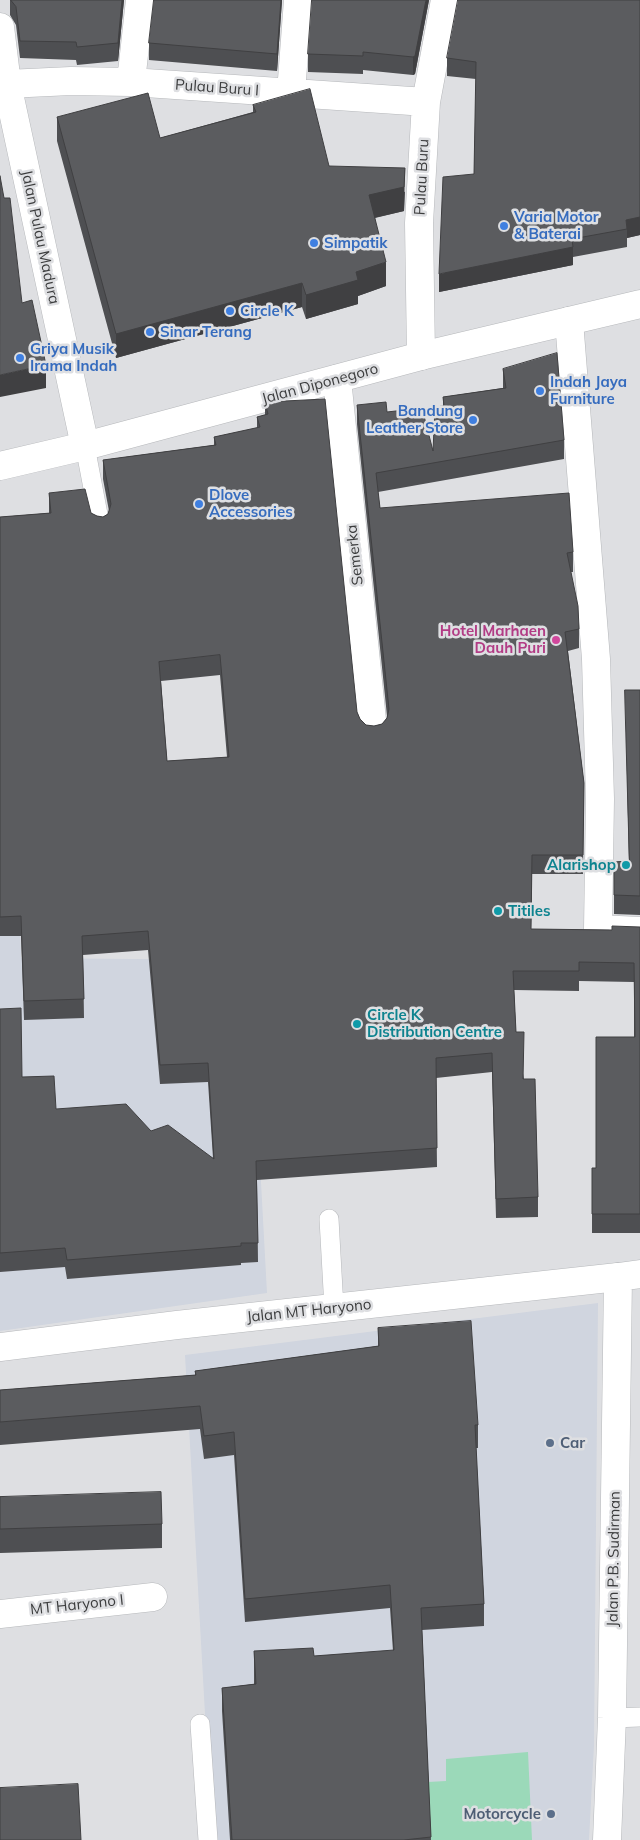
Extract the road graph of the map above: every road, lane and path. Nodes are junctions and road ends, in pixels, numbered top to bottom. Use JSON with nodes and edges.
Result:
{"nodes":[{"id":1,"x":140,"y":0,"type":"edge"},
{"id":2,"x":298,"y":0,"type":"edge"},
{"id":3,"x":445,"y":0,"type":"edge"},
{"id":4,"x":0,"y":27,"type":"edge"},
{"id":5,"x":131,"y":82,"type":"junction"},
{"id":6,"x":7,"y":84,"type":"junction"},
{"id":7,"x":291,"y":93,"type":"junction"},
{"id":8,"x":426,"y":102,"type":"junction"},
{"id":9,"x":640,"y":304,"type":"edge"},
{"id":10,"x":569,"y":322,"type":"junction"},
{"id":11,"x":421,"y":356,"type":"junction"},
{"id":12,"x":337,"y":379,"type":"junction"},
{"id":13,"x":85,"y":446,"type":"junction"},
{"id":14,"x":0,"y":466,"type":"edge"},
{"id":15,"x":100,"y":525,"type":"edge"},
{"id":16,"x":372,"y":730,"type":"edge"},
{"id":17,"x":640,"y":931,"type":"edge"},
{"id":18,"x":329,"y":1219,"type":"dead end"},
{"id":19,"x":629,"y":1276,"type":"edge"},
{"id":20,"x":334,"y":1308,"type":"junction"},
{"id":21,"x":0,"y":1347,"type":"edge"},
{"id":22,"x":153,"y":1597,"type":"dead end"},
{"id":23,"x":0,"y":1614,"type":"edge"},
{"id":24,"x":640,"y":1717,"type":"edge"},
{"id":25,"x":612,"y":1718,"type":"junction"},
{"id":26,"x":200,"y":1724,"type":"dead end"},
{"id":27,"x":208,"y":1840,"type":"edge"},
{"id":28,"x":607,"y":1840,"type":"edge"}],
"edges":[{"from":1,"to":5,"type":"street"},
{"from":2,"to":7,"type":"street"},
{"from":3,"to":8,"type":"street","name":"Pulau Buru"},
{"from":4,"to":6,"type":"street","name":"Jalan Pulau Madura"},
{"from":5,"to":6,"type":"street","name":"Pulau Buru I"},
{"from":5,"to":7,"type":"street","name":"Pulau Buru I"},
{"from":6,"to":13,"type":"street","name":"Jalan Pulau Madura"},
{"from":7,"to":8,"type":"street","name":"Pulau Buru I"},
{"from":8,"to":11,"type":"street","name":"Pulau Buru"},
{"from":9,"to":10,"type":"street","name":"Jalan Diponegoro"},
{"from":10,"to":11,"type":"street","name":"Jalan Diponegoro"},
{"from":10,"to":17,"type":"street"},
{"from":11,"to":12,"type":"street","name":"Jalan Diponegoro"},
{"from":12,"to":13,"type":"street","name":"Jalan Diponegoro"},
{"from":12,"to":16,"type":"street","name":"Semerka"},
{"from":13,"to":14,"type":"street","name":"Jalan Diponegoro"},
{"from":13,"to":15,"type":"lane"},
{"from":18,"to":20,"type":"lane"},
{"from":19,"to":20,"type":"street","name":"Jalan MT Haryono"},
{"from":19,"to":25,"type":"street","name":"Jalan P.B. Sudirman"},
{"from":20,"to":21,"type":"street","name":"Jalan MT Haryono"},
{"from":22,"to":23,"type":"street","name":"MT Haryono I"},
{"from":24,"to":25,"type":"lane"},
{"from":25,"to":28,"type":"street","name":"Jalan P.B. Sudirman"},
{"from":26,"to":27,"type":"lane"}]}
